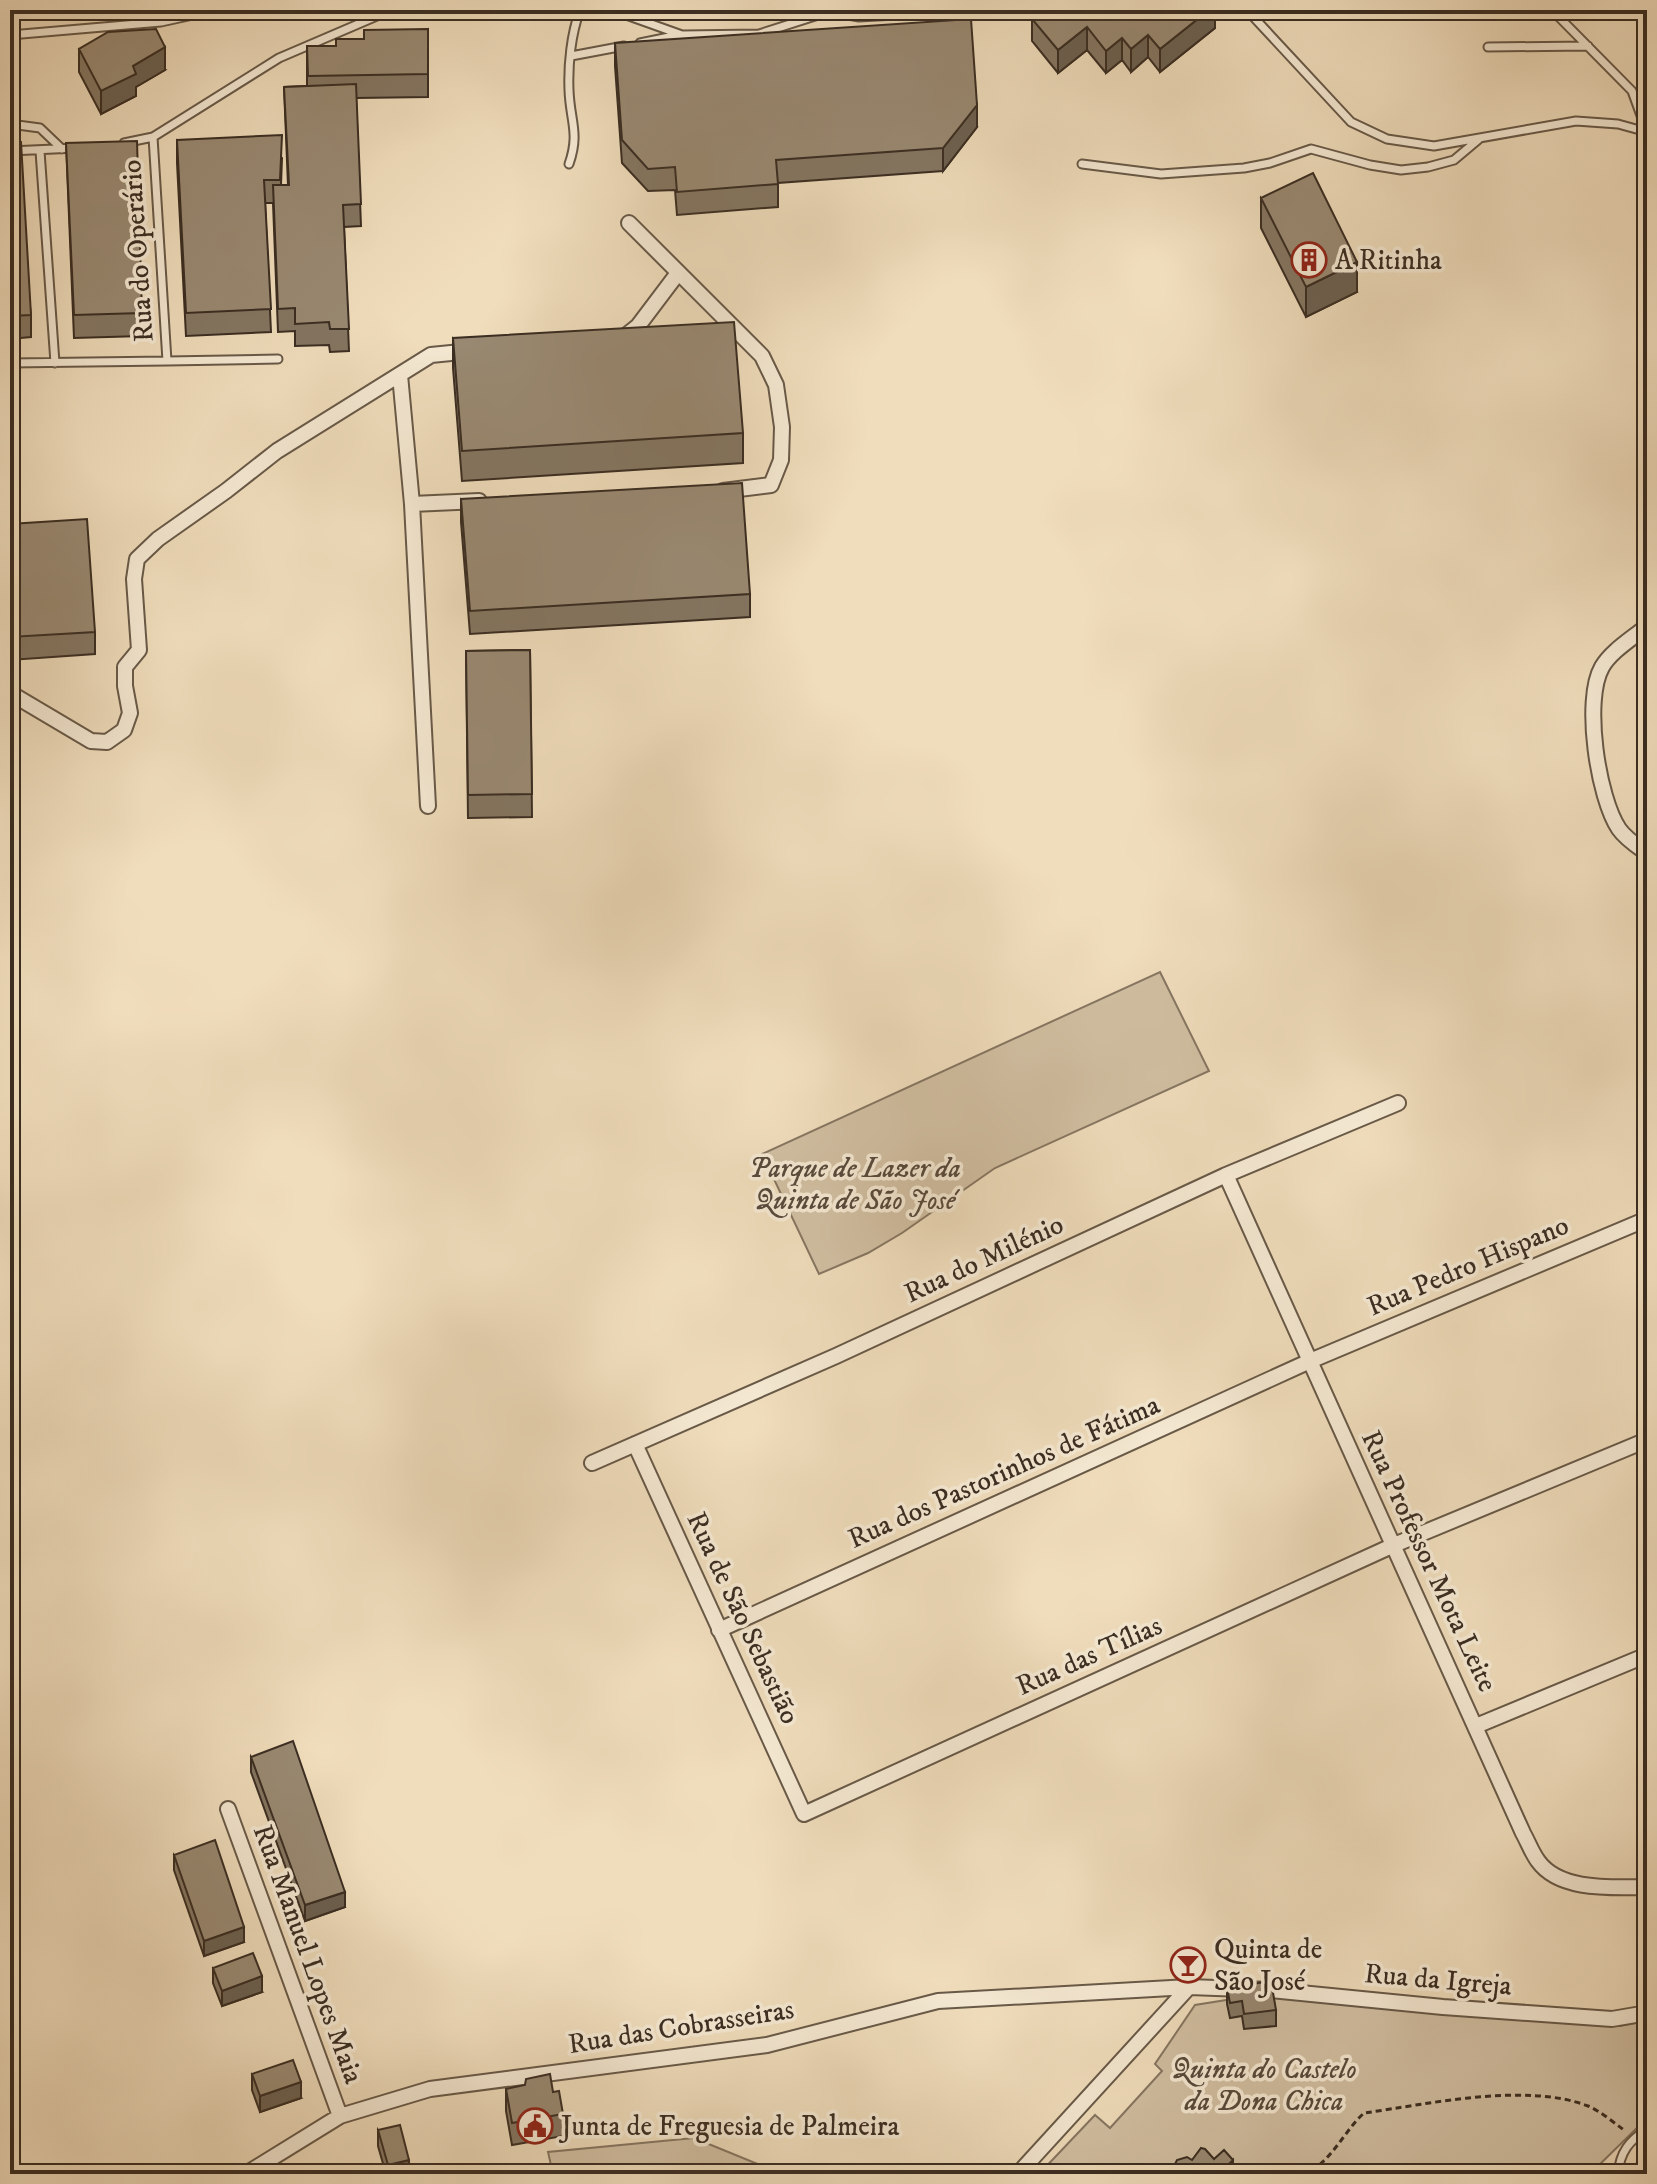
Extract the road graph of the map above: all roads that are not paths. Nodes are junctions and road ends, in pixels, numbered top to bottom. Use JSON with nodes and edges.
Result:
{"nodes":[{"id":1,"x":216,"y":10,"type":"edge"},
{"id":2,"x":391,"y":10,"type":"edge"},
{"id":3,"x":580,"y":10,"type":"edge"},
{"id":4,"x":612,"y":10,"type":"edge"},
{"id":5,"x":1247,"y":10,"type":"edge"},
{"id":6,"x":1552,"y":10,"type":"edge"},
{"id":7,"x":833,"y":11,"type":"edge"},
{"id":8,"x":952,"y":12,"type":"dead end"},
{"id":9,"x":10,"y":35,"type":"edge"},
{"id":10,"x":682,"y":35,"type":"junction"},
{"id":11,"x":1588,"y":46,"type":"junction"},
{"id":12,"x":1488,"y":47,"type":"dead end"},
{"id":13,"x":571,"y":56,"type":"junction"},
{"id":14,"x":10,"y":124,"type":"edge"},
{"id":15,"x":1647,"y":132,"type":"edge"},
{"id":16,"x":153,"y":137,"type":"junction"},
{"id":17,"x":1481,"y":138,"type":"junction"},
{"id":18,"x":116,"y":145,"type":"edge"},
{"id":19,"x":89,"y":148,"type":"edge"},
{"id":20,"x":62,"y":149,"type":"junction"},
{"id":21,"x":10,"y":151,"type":"edge"},
{"id":22,"x":40,"y":151,"type":"junction"},
{"id":23,"x":569,"y":164,"type":"dead end"},
{"id":24,"x":1082,"y":164,"type":"dead end"},
{"id":25,"x":629,"y":223,"type":"dead end"},
{"id":26,"x":678,"y":273,"type":"junction"},
{"id":27,"x":602,"y":342,"type":"edge"},
{"id":28,"x":479,"y":351,"type":"edge"},
{"id":29,"x":278,"y":359,"type":"dead end"},
{"id":30,"x":167,"y":361,"type":"junction"},
{"id":31,"x":10,"y":363,"type":"edge"},
{"id":32,"x":55,"y":363,"type":"junction"},
{"id":33,"x":400,"y":375,"type":"junction"},
{"id":34,"x":711,"y":491,"type":"edge"},
{"id":35,"x":491,"y":501,"type":"edge"},
{"id":36,"x":412,"y":504,"type":"junction"},
{"id":37,"x":1647,"y":626,"type":"edge"},
{"id":38,"x":10,"y":693,"type":"edge"},
{"id":39,"x":428,"y":806,"type":"dead end"},
{"id":40,"x":1647,"y":853,"type":"edge"},
{"id":41,"x":1398,"y":1103,"type":"dead end"},
{"id":42,"x":1226,"y":1175,"type":"junction"},
{"id":43,"x":1647,"y":1219,"type":"edge"},
{"id":44,"x":1310,"y":1361,"type":"junction"},
{"id":45,"x":1647,"y":1440,"type":"edge"},
{"id":46,"x":635,"y":1444,"type":"junction"},
{"id":47,"x":592,"y":1463,"type":"dead end"},
{"id":48,"x":1394,"y":1545,"type":"junction"},
{"id":49,"x":719,"y":1630,"type":"junction"},
{"id":50,"x":1647,"y":1655,"type":"edge"},
{"id":51,"x":1476,"y":1726,"type":"junction"},
{"id":52,"x":228,"y":1809,"type":"dead end"},
{"id":53,"x":804,"y":1814,"type":"joint"},
{"id":54,"x":1647,"y":1887,"type":"edge"},
{"id":55,"x":1189,"y":1987,"type":"junction"},
{"id":56,"x":1647,"y":2013,"type":"edge"},
{"id":57,"x":340,"y":2116,"type":"junction"},
{"id":58,"x":1647,"y":2129,"type":"edge"},
{"id":59,"x":246,"y":2174,"type":"edge"},
{"id":60,"x":1018,"y":2174,"type":"edge"},
{"id":61,"x":1618,"y":2174,"type":"edge"}],
"edges":[{"from":1,"to":9,"type":"lane"},
{"from":2,"to":16,"type":"lane"},
{"from":3,"to":13,"type":"lane"},
{"from":4,"to":10,"type":"lane"},
{"from":5,"to":17,"type":"lane"},
{"from":6,"to":11,"type":"lane"},
{"from":7,"to":8,"type":"lane"},
{"from":7,"to":10,"type":"lane"},
{"from":10,"to":13,"type":"lane"},
{"from":11,"to":12,"type":"lane"},
{"from":11,"to":15,"type":"lane"},
{"from":13,"to":23,"type":"lane"},
{"from":14,"to":20,"type":"lane"},
{"from":15,"to":17,"type":"lane"},
{"from":16,"to":18,"type":"lane"},
{"from":16,"to":30,"type":"lane","name":"Rua do Operário"},
{"from":17,"to":24,"type":"lane"},
{"from":19,"to":20,"type":"lane"},
{"from":20,"to":22,"type":"lane"},
{"from":21,"to":22,"type":"lane"},
{"from":22,"to":32,"type":"lane"},
{"from":25,"to":26,"type":"street"},
{"from":26,"to":27,"type":"street"},
{"from":26,"to":34,"type":"street"},
{"from":28,"to":33,"type":"street"},
{"from":29,"to":30,"type":"lane","name":"Rua do Operário"},
{"from":30,"to":32,"type":"lane","name":"Rua do Operário"},
{"from":31,"to":32,"type":"lane","name":"Rua do Operário"},
{"from":33,"to":36,"type":"street"},
{"from":33,"to":38,"type":"street"},
{"from":35,"to":36,"type":"street"},
{"from":36,"to":39,"type":"street"},
{"from":37,"to":40,"type":"street"},
{"from":41,"to":42,"type":"street","name":"Rua do Milénio"},
{"from":42,"to":44,"type":"street","name":"Rua Professor Mota Leite"},
{"from":42,"to":46,"type":"street","name":"Rua do Milénio"},
{"from":43,"to":44,"type":"street","name":"Rua Pedro Hispano"},
{"from":44,"to":48,"type":"street","name":"Rua Professor Mota Leite"},
{"from":44,"to":49,"type":"street","name":"Rua dos Pastorinhos de Fátima"},
{"from":45,"to":48,"type":"street","name":"Rua das Tílias"},
{"from":46,"to":47,"type":"street","name":"Rua do Milénio"},
{"from":46,"to":49,"type":"street","name":"Rua de São Sebastião"},
{"from":48,"to":51,"type":"street","name":"Rua Professor Mota Leite"},
{"from":48,"to":53,"type":"street","name":"Rua das Tílias"},
{"from":49,"to":53,"type":"street","name":"Rua de São Sebastião"},
{"from":50,"to":51,"type":"street"},
{"from":51,"to":54,"type":"street","name":"Rua Professor Mota Leite"},
{"from":52,"to":57,"type":"street","name":"Rua Manuel Lopes Maia"},
{"from":55,"to":56,"type":"street","name":"Rua da Igreja"},
{"from":55,"to":57,"type":"street","name":"Rua das Cobrasseiras"},
{"from":55,"to":60,"type":"street"},
{"from":57,"to":59,"type":"street","name":"Rua das Cobrasseiras"},
{"from":58,"to":61,"type":"lane"}]}
